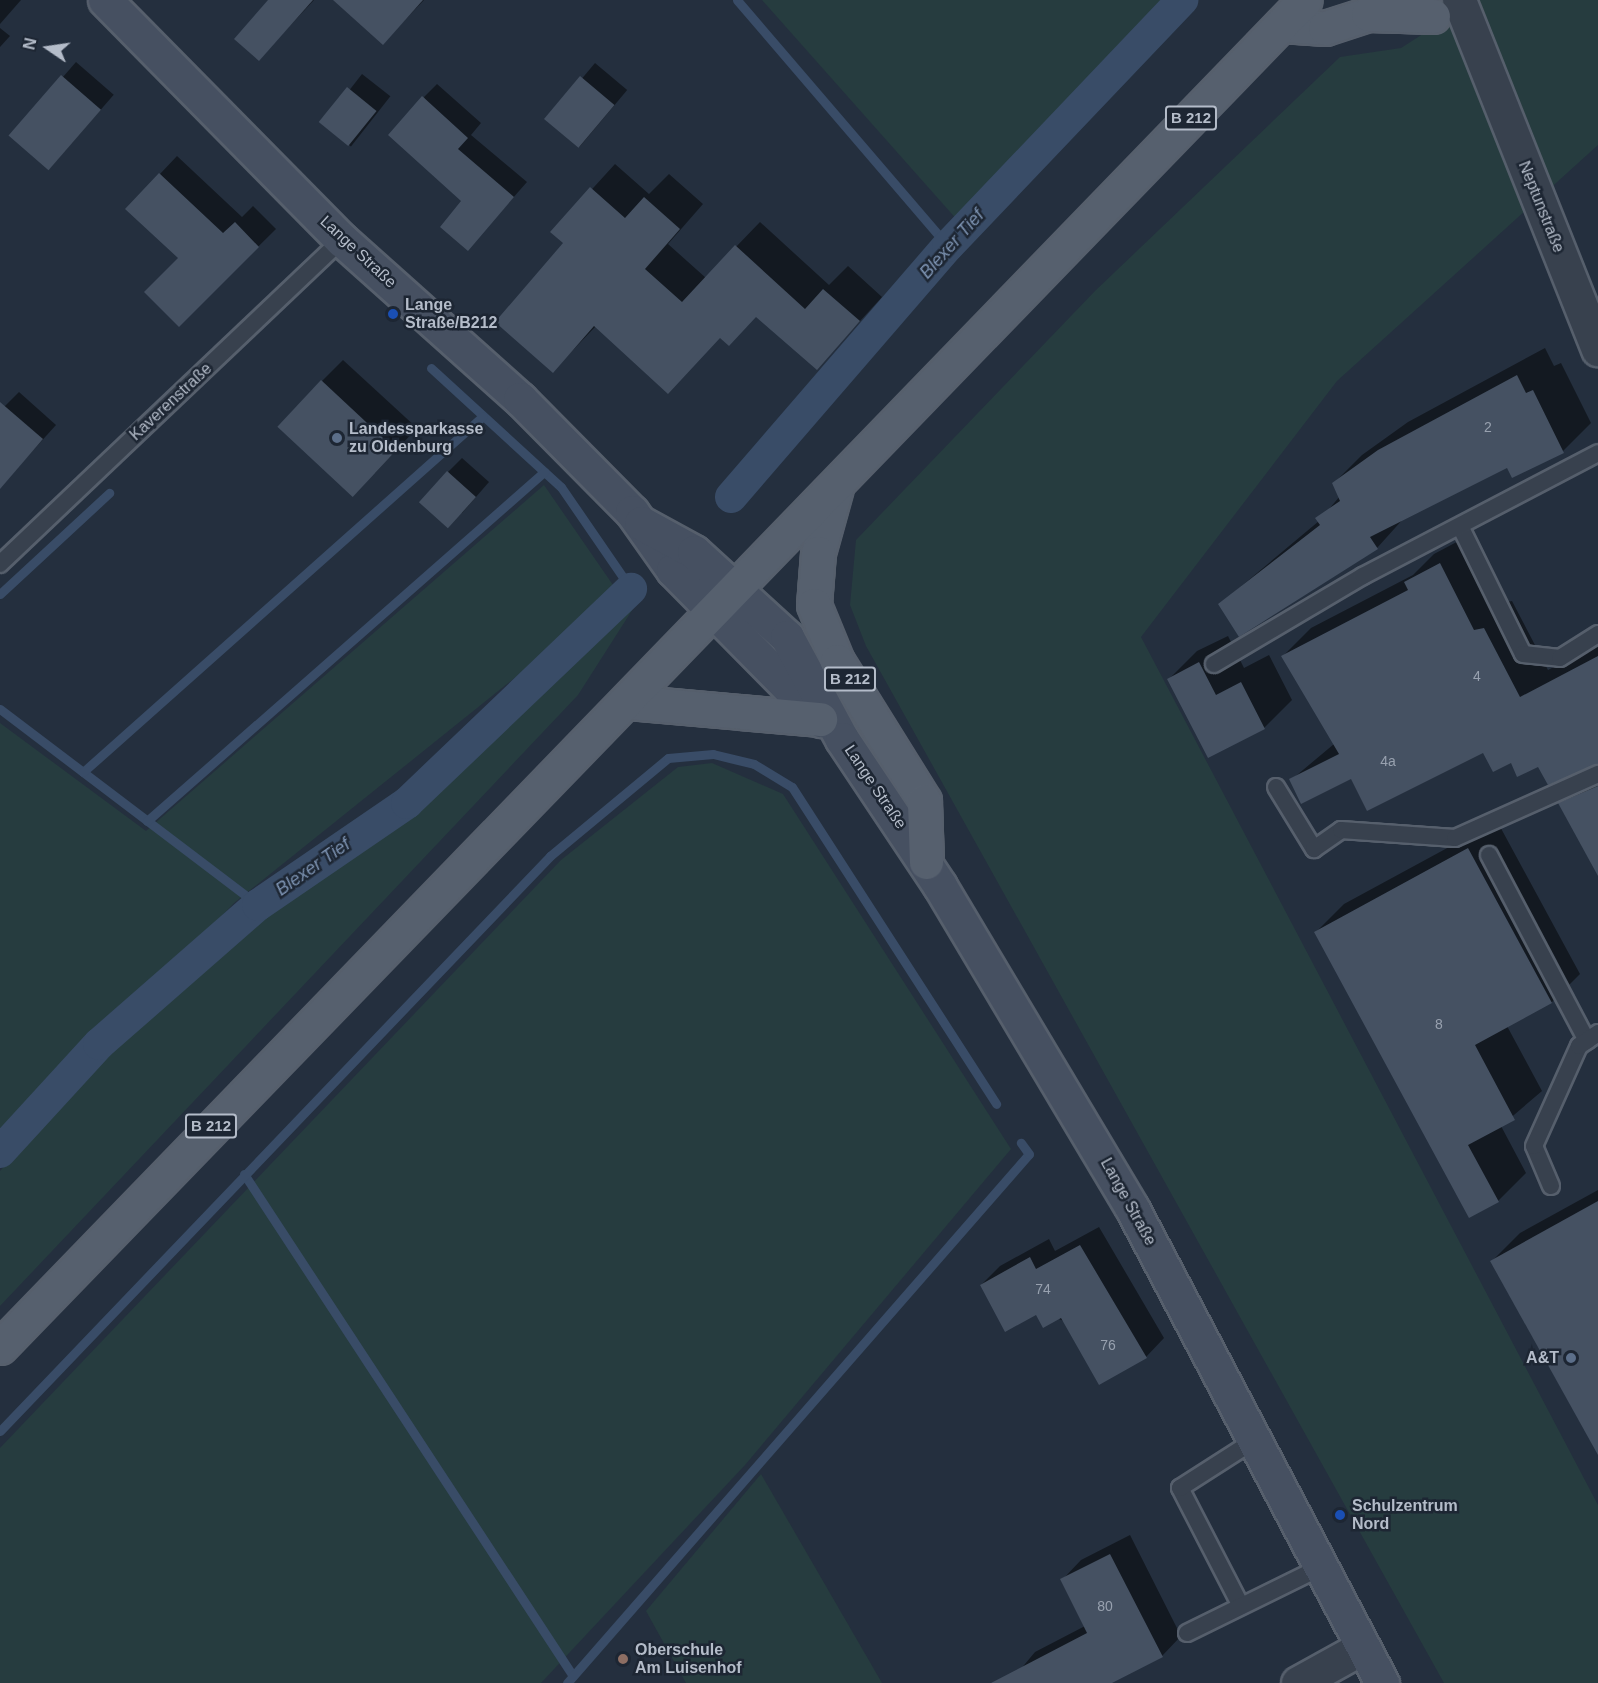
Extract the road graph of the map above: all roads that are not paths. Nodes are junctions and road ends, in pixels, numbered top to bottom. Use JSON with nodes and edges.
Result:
{"nodes":[{"id":1,"x":105,"y":0,"type":"edge"},
{"id":2,"x":1305,"y":0,"type":"edge"},
{"id":3,"x":1437,"y":5,"type":"edge"},
{"id":4,"x":1281,"y":25,"type":"junction"},
{"id":5,"x":342,"y":240,"type":"junction"},
{"id":6,"x":1591,"y":306,"type":"edge"},
{"id":7,"x":1598,"y":349,"type":"edge"},
{"id":8,"x":1598,"y":453,"type":"edge"},
{"id":9,"x":836,"y":488,"type":"junction"},
{"id":10,"x":641,"y":523,"type":"junction"},
{"id":11,"x":1461,"y":528,"type":"junction"},
{"id":12,"x":0,"y":564,"type":"edge"},
{"id":13,"x":738,"y":587,"type":"junction"},
{"id":14,"x":712,"y":612,"type":"junction"},
{"id":15,"x":1598,"y":634,"type":"edge"},
{"id":16,"x":1214,"y":664,"type":"dead end"},
{"id":17,"x":628,"y":702,"type":"junction"},
{"id":18,"x":831,"y":729,"type":"junction"},
{"id":19,"x":1598,"y":774,"type":"edge"},
{"id":20,"x":1276,"y":787,"type":"dead end"},
{"id":21,"x":1489,"y":855,"type":"dead end"},
{"id":22,"x":926,"y":862,"type":"junction"},
{"id":23,"x":1592,"y":1037,"type":"edge"},
{"id":24,"x":1551,"y":1186,"type":"dead end"},
{"id":25,"x":0,"y":1347,"type":"edge"},
{"id":26,"x":1255,"y":1440,"type":"junction"},
{"id":27,"x":1321,"y":1567,"type":"junction"},
{"id":28,"x":1241,"y":1606,"type":"junction"},
{"id":29,"x":1187,"y":1633,"type":"dead end"},
{"id":30,"x":1363,"y":1647,"type":"junction"},
{"id":31,"x":1298,"y":1683,"type":"edge"},
{"id":32,"x":1382,"y":1683,"type":"edge"}],
"edges":[{"from":1,"to":5,"type":"street","name":"Lange Straße"},
{"from":2,"to":4,"type":"main road","number":"B 212"},
{"from":3,"to":4,"type":"main road"},
{"from":3,"to":6,"type":"street","name":"Neptunstraße"},
{"from":4,"to":9,"type":"main road","number":"B 212"},
{"from":5,"to":10,"type":"street","name":"Lange Straße"},
{"from":5,"to":12,"type":"lane","name":"Kaverenstraße"},
{"from":6,"to":7,"type":"street","name":"Neptunstraße"},
{"from":8,"to":11,"type":"lane"},
{"from":9,"to":13,"type":"main road","number":"B 212"},
{"from":9,"to":22,"type":"main road","number":"B 212"},
{"from":10,"to":13,"type":"street","name":"Lange Straße"},
{"from":10,"to":14,"type":"street","name":"Lange Straße"},
{"from":11,"to":15,"type":"lane"},
{"from":11,"to":16,"type":"lane"},
{"from":13,"to":14,"type":"main road","number":"B 212"},
{"from":13,"to":18,"type":"street","name":"Lange Straße"},
{"from":14,"to":17,"type":"main road","number":"B 212"},
{"from":14,"to":18,"type":"street","name":"Lange Straße"},
{"from":17,"to":18,"type":"main road"},
{"from":17,"to":25,"type":"main road","number":"B 212"},
{"from":18,"to":22,"type":"street","name":"Lange Straße"},
{"from":19,"to":20,"type":"lane"},
{"from":21,"to":23,"type":"lane"},
{"from":22,"to":26,"type":"street","name":"Lange Straße"},
{"from":23,"to":24,"type":"lane"},
{"from":26,"to":27,"type":"street","name":"Lange Straße"},
{"from":26,"to":28,"type":"lane"},
{"from":27,"to":28,"type":"lane"},
{"from":27,"to":30,"type":"street","name":"Lange Straße"},
{"from":28,"to":29,"type":"lane"},
{"from":30,"to":31,"type":"street"},
{"from":30,"to":32,"type":"street","name":"Lange Straße"}]}
